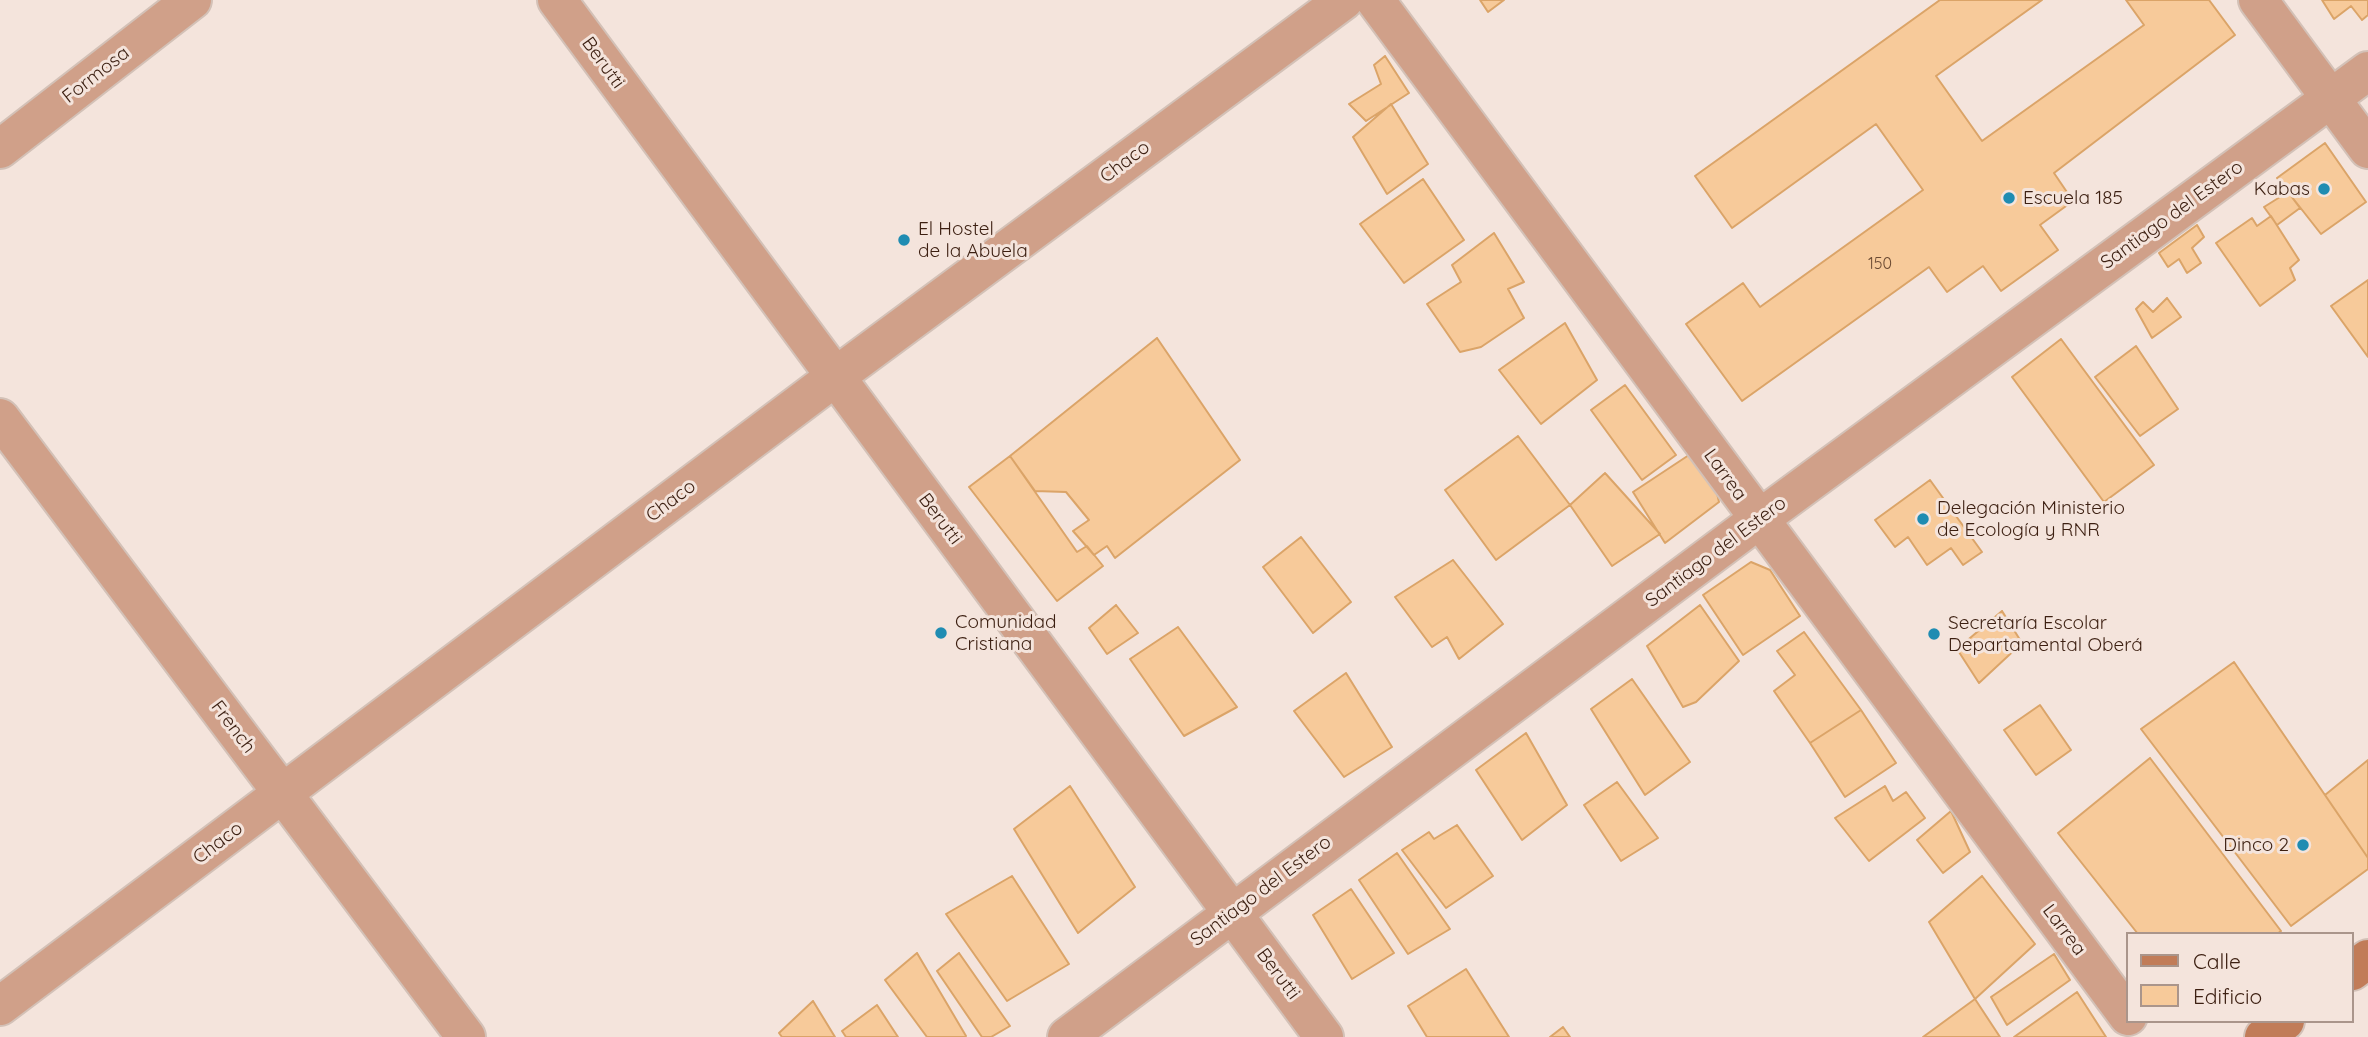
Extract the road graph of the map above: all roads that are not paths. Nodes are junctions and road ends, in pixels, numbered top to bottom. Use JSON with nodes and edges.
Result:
{"nodes":[{"id":1,"x":192,"y":0,"type":"edge"},
{"id":2,"x":557,"y":0,"type":"edge"},
{"id":3,"x":1344,"y":0,"type":"edge"},
{"id":4,"x":1376,"y":0,"type":"edge"},
{"id":5,"x":2258,"y":0,"type":"edge"},
{"id":6,"x":2368,"y":71,"type":"edge"},
{"id":7,"x":2331,"y":99,"type":"junction"},
{"id":8,"x":0,"y":149,"type":"edge"},
{"id":9,"x":2368,"y":149,"type":"edge"},
{"id":10,"x":835,"y":377,"type":"junction"},
{"id":11,"x":0,"y":418,"type":"edge"},
{"id":12,"x":1758,"y":520,"type":"junction"},
{"id":13,"x":284,"y":794,"type":"junction"},
{"id":14,"x":1232,"y":913,"type":"junction"},
{"id":15,"x":0,"y":1006,"type":"edge"},
{"id":16,"x":2126,"y":1013,"type":"edge"},
{"id":17,"x":2283,"y":1023,"type":"edge"},
{"id":18,"x":466,"y":1037,"type":"edge"},
{"id":19,"x":1067,"y":1037,"type":"edge"},
{"id":20,"x":1324,"y":1037,"type":"edge"},
{"id":21,"x":2264,"y":1037,"type":"edge"}],
"edges":[{"from":1,"to":8,"type":"street","name":"Formosa"},
{"from":2,"to":10,"type":"street","name":"Berutti"},
{"from":3,"to":10,"type":"street","name":"Chaco"},
{"from":4,"to":12,"type":"street","name":"Larrea"},
{"from":5,"to":7,"type":"street"},
{"from":6,"to":7,"type":"street","name":"Santiago del Estero"},
{"from":7,"to":9,"type":"street"},
{"from":7,"to":12,"type":"street","name":"Santiago del Estero"},
{"from":10,"to":13,"type":"street","name":"Chaco"},
{"from":10,"to":14,"type":"street","name":"Berutti"},
{"from":11,"to":13,"type":"street","name":"French"},
{"from":12,"to":14,"type":"street","name":"Santiago del Estero"},
{"from":12,"to":16,"type":"street","name":"Larrea"},
{"from":13,"to":15,"type":"street","name":"Chaco"},
{"from":13,"to":18,"type":"street","name":"French"},
{"from":14,"to":19,"type":"street","name":"Santiago del Estero"},
{"from":14,"to":20,"type":"street","name":"Berutti"},
{"from":17,"to":21,"type":"main road"}]}
